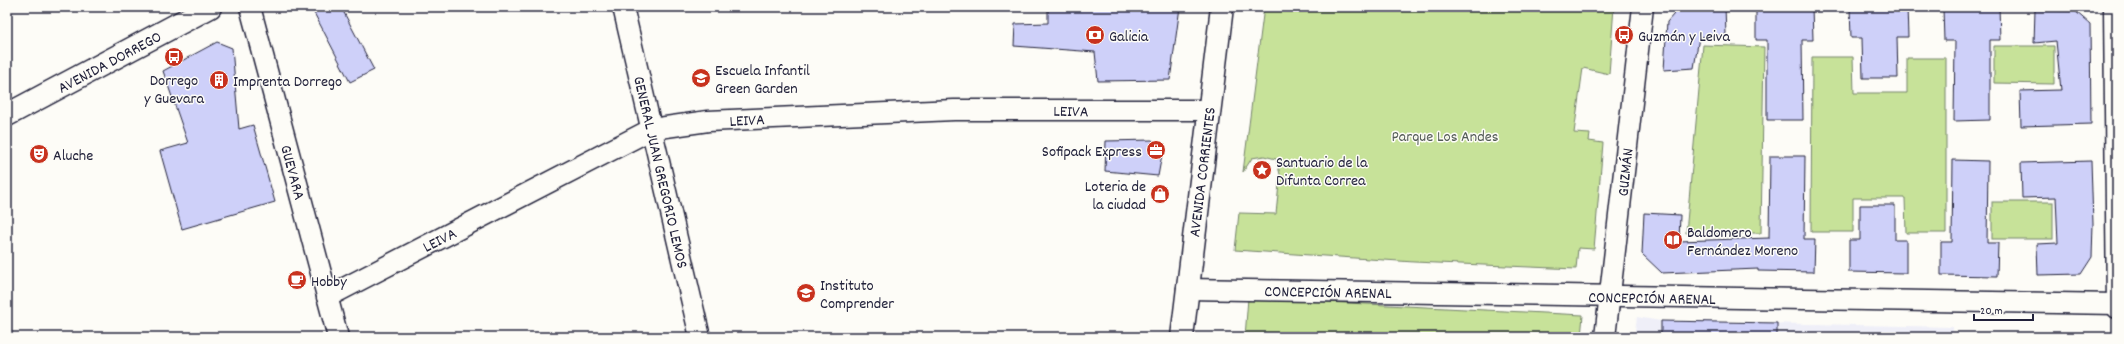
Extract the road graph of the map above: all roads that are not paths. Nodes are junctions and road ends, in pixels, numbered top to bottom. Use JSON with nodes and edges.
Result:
{"nodes":[{"id":1,"x":210,"y":7,"type":"edge"},
{"id":2,"x":250,"y":7,"type":"edge"},
{"id":3,"x":623,"y":7,"type":"edge"},
{"id":4,"x":1222,"y":7,"type":"edge"},
{"id":5,"x":1643,"y":7,"type":"edge"},
{"id":6,"x":2114,"y":7,"type":"edge"},
{"id":7,"x":1208,"y":110,"type":"junction"},
{"id":8,"x":7,"y":115,"type":"edge"},
{"id":9,"x":652,"y":129,"type":"junction"},
{"id":10,"x":1187,"y":289,"type":"junction"},
{"id":11,"x":1610,"y":296,"type":"junction"},
{"id":12,"x":327,"y":297,"type":"junction"},
{"id":13,"x":2117,"y":304,"type":"edge"},
{"id":14,"x":2117,"y":308,"type":"edge"},
{"id":15,"x":338,"y":337,"type":"edge"},
{"id":16,"x":700,"y":337,"type":"edge"},
{"id":17,"x":1182,"y":337,"type":"edge"},
{"id":18,"x":1605,"y":337,"type":"edge"}],
"edges":[{"from":1,"to":8,"type":"main road","name":"AVENIDA DORREGO"},
{"from":2,"to":12,"type":"street","name":"GUEVARA"},
{"from":3,"to":9,"type":"street","name":"GENERAL JUAN GREGORIO LEMOS"},
{"from":4,"to":7,"type":"main road","name":"AVENIDA CORRIENTES"},
{"from":5,"to":11,"type":"street","name":"GUZMÁN"},
{"from":6,"to":13,"type":"street"},
{"from":7,"to":9,"type":"street","name":"LEIVA"},
{"from":7,"to":10,"type":"main road","name":"AVENIDA CORRIENTES"},
{"from":9,"to":12,"type":"street","name":"LEIVA"},
{"from":9,"to":16,"type":"street","name":"GENERAL JUAN GREGORIO LEMOS"},
{"from":10,"to":11,"type":"street","name":"CONCEPCIÓN ARENAL"},
{"from":10,"to":17,"type":"main road","name":"AVENIDA CORRIENTES"},
{"from":11,"to":13,"type":"street","name":"CONCEPCIÓN ARENAL"},
{"from":11,"to":18,"type":"street","name":"GUZMÁN"},
{"from":12,"to":15,"type":"street","name":"GUEVARA"},
{"from":13,"to":14,"type":"street"}]}
